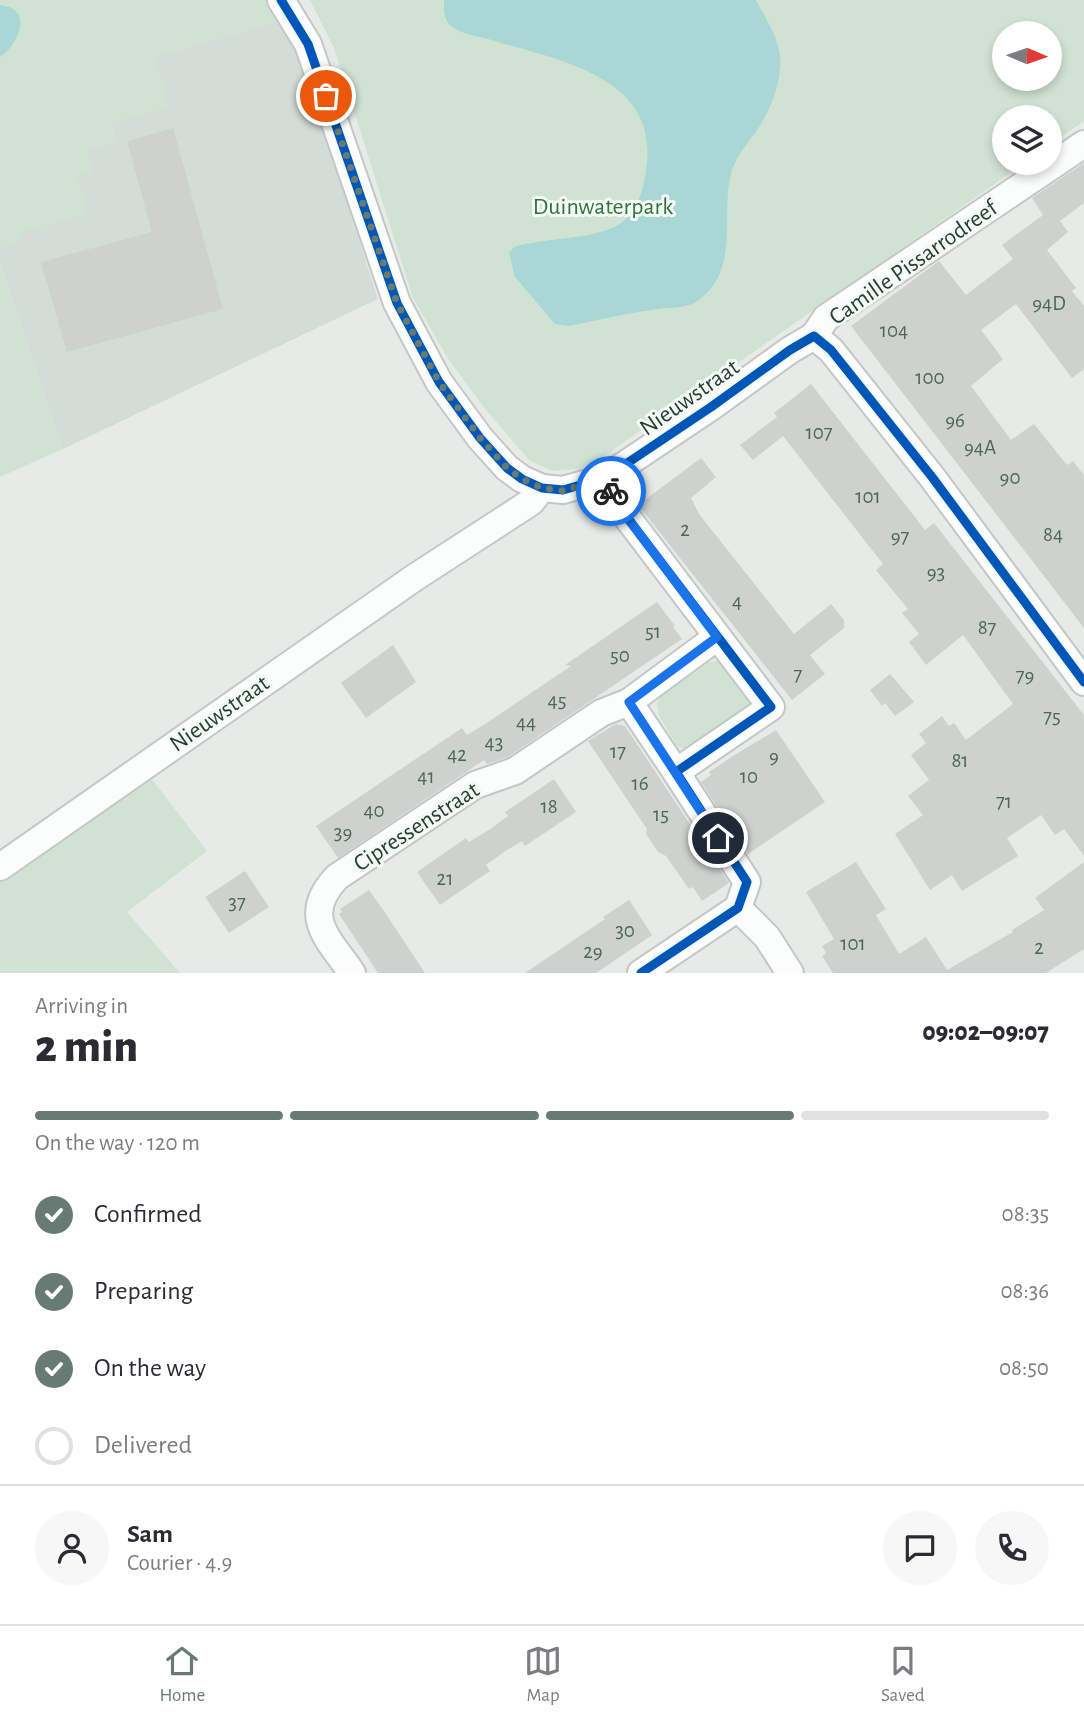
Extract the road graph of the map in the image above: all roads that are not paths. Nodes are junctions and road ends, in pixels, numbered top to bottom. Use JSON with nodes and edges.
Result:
{"nodes":[{"id":1,"x":281,"y":0,"type":"edge"},
{"id":2,"x":1084,"y":144,"type":"edge"},
{"id":3,"x":814,"y":337,"type":"junction"},
{"id":4,"x":605,"y":478,"type":"junction"},
{"id":5,"x":542,"y":488,"type":"junction"},
{"id":6,"x":717,"y":637,"type":"junction"},
{"id":7,"x":1084,"y":682,"type":"edge"},
{"id":8,"x":629,"y":702,"type":"junction"},
{"id":9,"x":676,"y":772,"type":"junction"},
{"id":10,"x":0,"y":867,"type":"edge"},
{"id":11,"x":738,"y":908,"type":"junction"},
{"id":12,"x":352,"y":973,"type":"edge"},
{"id":13,"x":641,"y":973,"type":"edge"},
{"id":14,"x":790,"y":973,"type":"edge"}],
"edges":[{"from":1,"to":5,"type":"street"},
{"from":2,"to":3,"type":"street","name":"Camille Pissarrodreef"},
{"from":3,"to":4,"type":"street","name":"Nieuwstraat"},
{"from":3,"to":7,"type":"street"},
{"from":4,"to":5,"type":"street","name":"Nieuwstraat"},
{"from":4,"to":6,"type":"street"},
{"from":5,"to":10,"type":"street","name":"Nieuwstraat"},
{"from":6,"to":8,"type":"street","name":"Cipressenstraat"},
{"from":6,"to":9,"type":"street"},
{"from":8,"to":9,"type":"street"},
{"from":8,"to":12,"type":"street","name":"Cipressenstraat"},
{"from":9,"to":11,"type":"street"},
{"from":11,"to":13,"type":"street"},
{"from":11,"to":14,"type":"street"}]}
